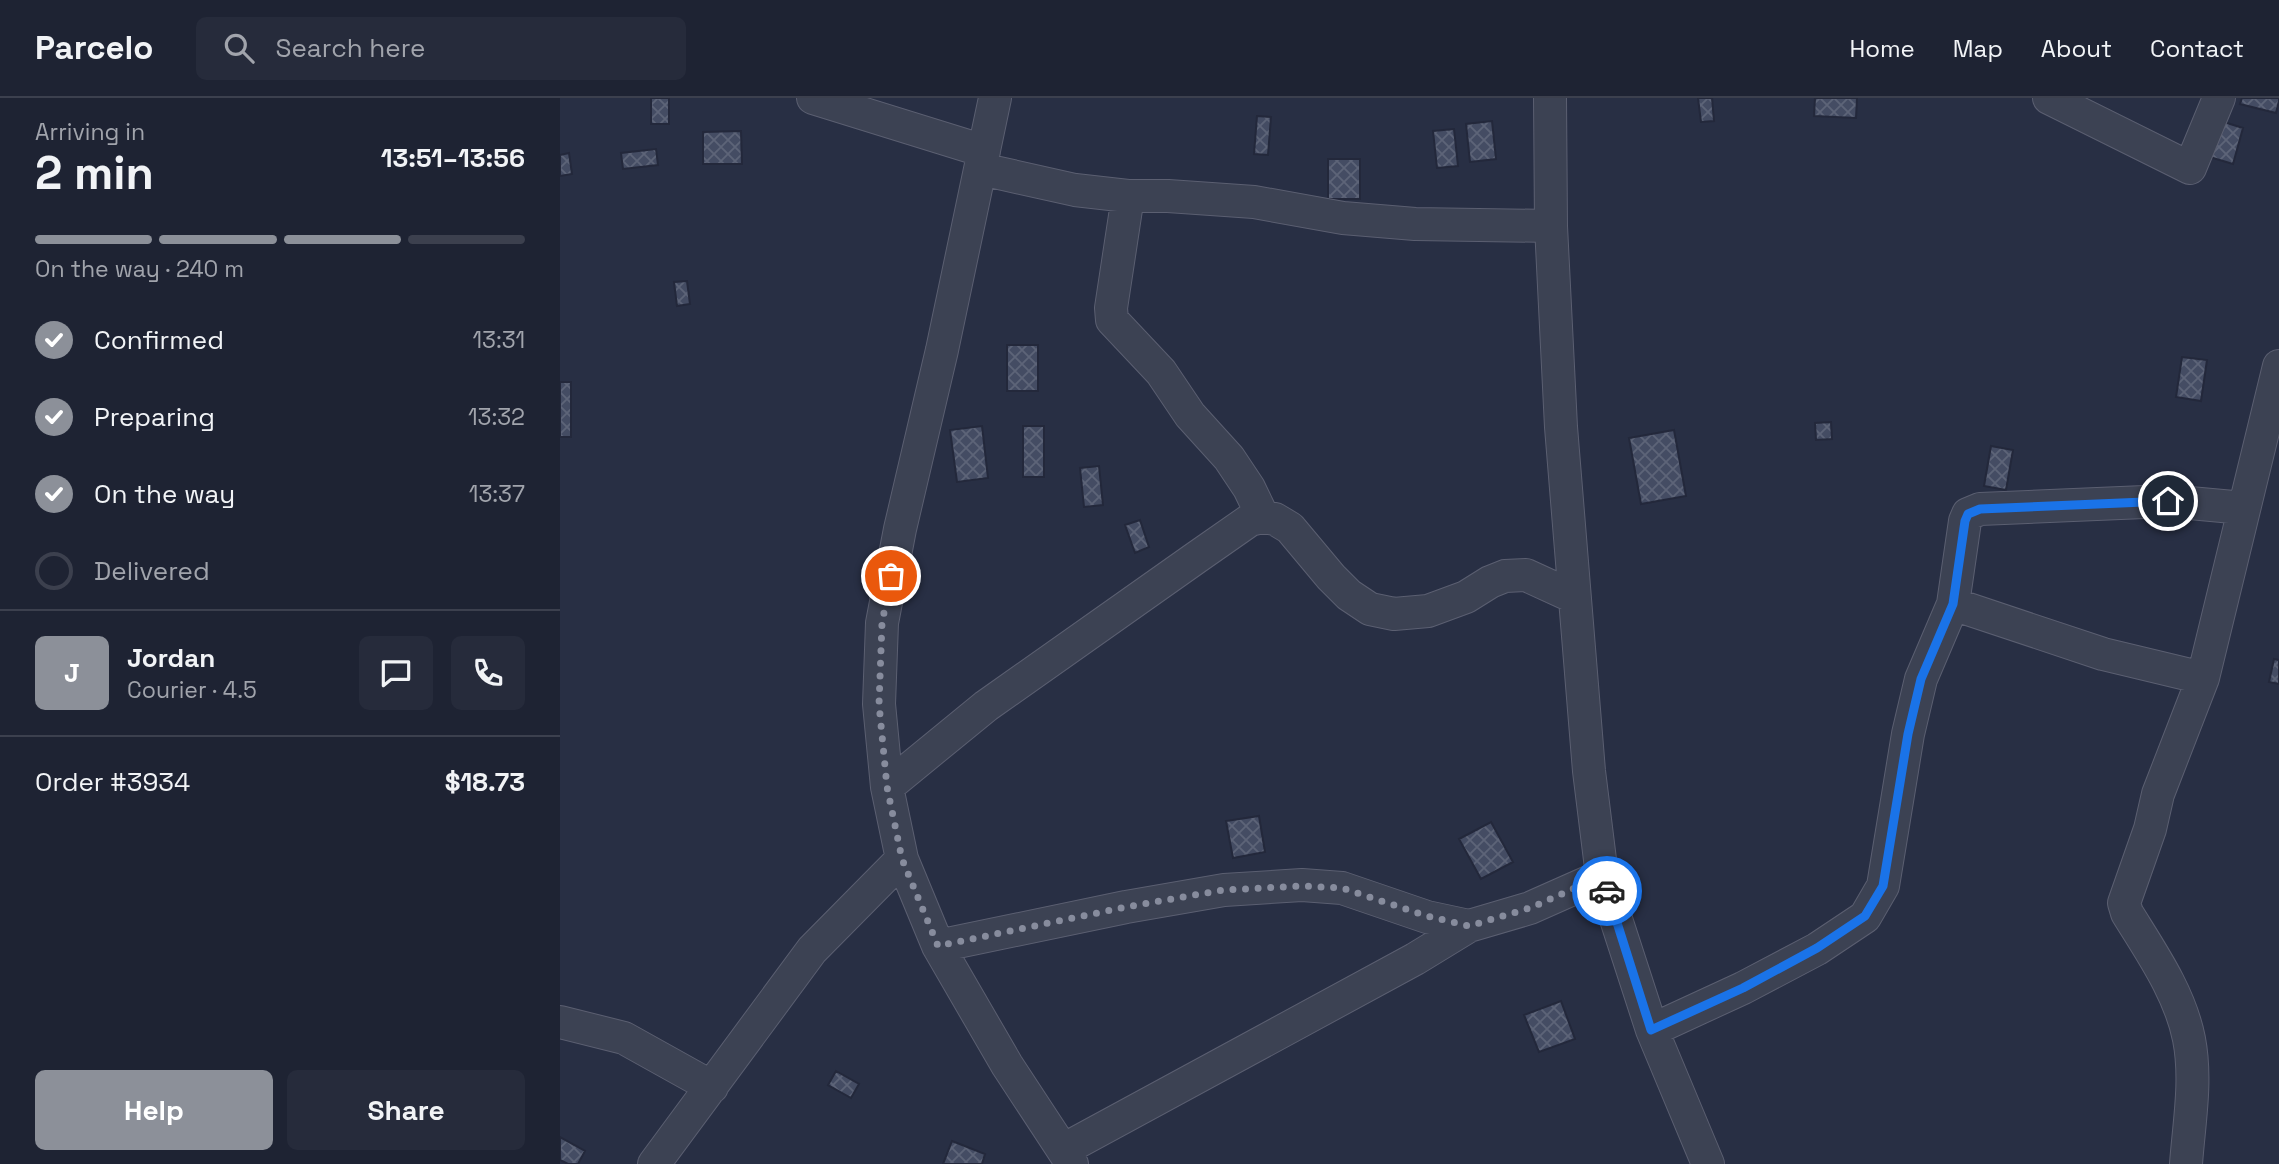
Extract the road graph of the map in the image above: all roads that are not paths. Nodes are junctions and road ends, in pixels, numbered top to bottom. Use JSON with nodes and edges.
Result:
{"nodes":[{"id":1,"x":813,"y":98,"type":"edge"},
{"id":2,"x":995,"y":98,"type":"edge"},
{"id":3,"x":1550,"y":98,"type":"edge"},
{"id":4,"x":2049,"y":98,"type":"edge"},
{"id":5,"x":2218,"y":98,"type":"edge"},
{"id":6,"x":982,"y":160,"type":"junction"},
{"id":7,"x":1128,"y":197,"type":"junction"},
{"id":8,"x":1551,"y":226,"type":"junction"},
{"id":9,"x":2279,"y":366,"type":"edge"},
{"id":10,"x":2244,"y":508,"type":"junction"},
{"id":11,"x":1263,"y":517,"type":"junction"},
{"id":12,"x":1574,"y":597,"type":"junction"},
{"id":13,"x":1953,"y":604,"type":"junction"},
{"id":14,"x":2203,"y":678,"type":"junction"},
{"id":15,"x":887,"y":787,"type":"junction"},
{"id":16,"x":902,"y":859,"type":"junction"},
{"id":17,"x":1602,"y":876,"type":"junction"},
{"id":18,"x":1469,"y":926,"type":"junction"},
{"id":19,"x":938,"y":946,"type":"junction"},
{"id":20,"x":560,"y":1022,"type":"edge"},
{"id":21,"x":1651,"y":1030,"type":"junction"},
{"id":22,"x":712,"y":1087,"type":"junction"},
{"id":23,"x":1067,"y":1157,"type":"edge"},
{"id":24,"x":654,"y":1164,"type":"edge"},
{"id":25,"x":1708,"y":1164,"type":"edge"},
{"id":26,"x":2186,"y":1164,"type":"edge"}],
"edges":[{"from":1,"to":6,"type":"street"},
{"from":2,"to":6,"type":"street"},
{"from":3,"to":8,"type":"street"},
{"from":4,"to":5,"type":"street"},
{"from":6,"to":7,"type":"street"},
{"from":6,"to":15,"type":"street"},
{"from":7,"to":8,"type":"street"},
{"from":7,"to":11,"type":"street"},
{"from":8,"to":12,"type":"street"},
{"from":9,"to":10,"type":"street"},
{"from":10,"to":13,"type":"street"},
{"from":10,"to":14,"type":"street"},
{"from":11,"to":12,"type":"street"},
{"from":11,"to":15,"type":"street"},
{"from":12,"to":17,"type":"street"},
{"from":13,"to":14,"type":"street"},
{"from":13,"to":21,"type":"street"},
{"from":14,"to":26,"type":"street"},
{"from":15,"to":16,"type":"street"},
{"from":16,"to":19,"type":"street"},
{"from":16,"to":22,"type":"street"},
{"from":17,"to":18,"type":"street"},
{"from":17,"to":21,"type":"street"},
{"from":18,"to":19,"type":"street"},
{"from":18,"to":23,"type":"street"},
{"from":19,"to":23,"type":"street"},
{"from":20,"to":22,"type":"street"},
{"from":21,"to":25,"type":"street"},
{"from":22,"to":24,"type":"street"}]}
